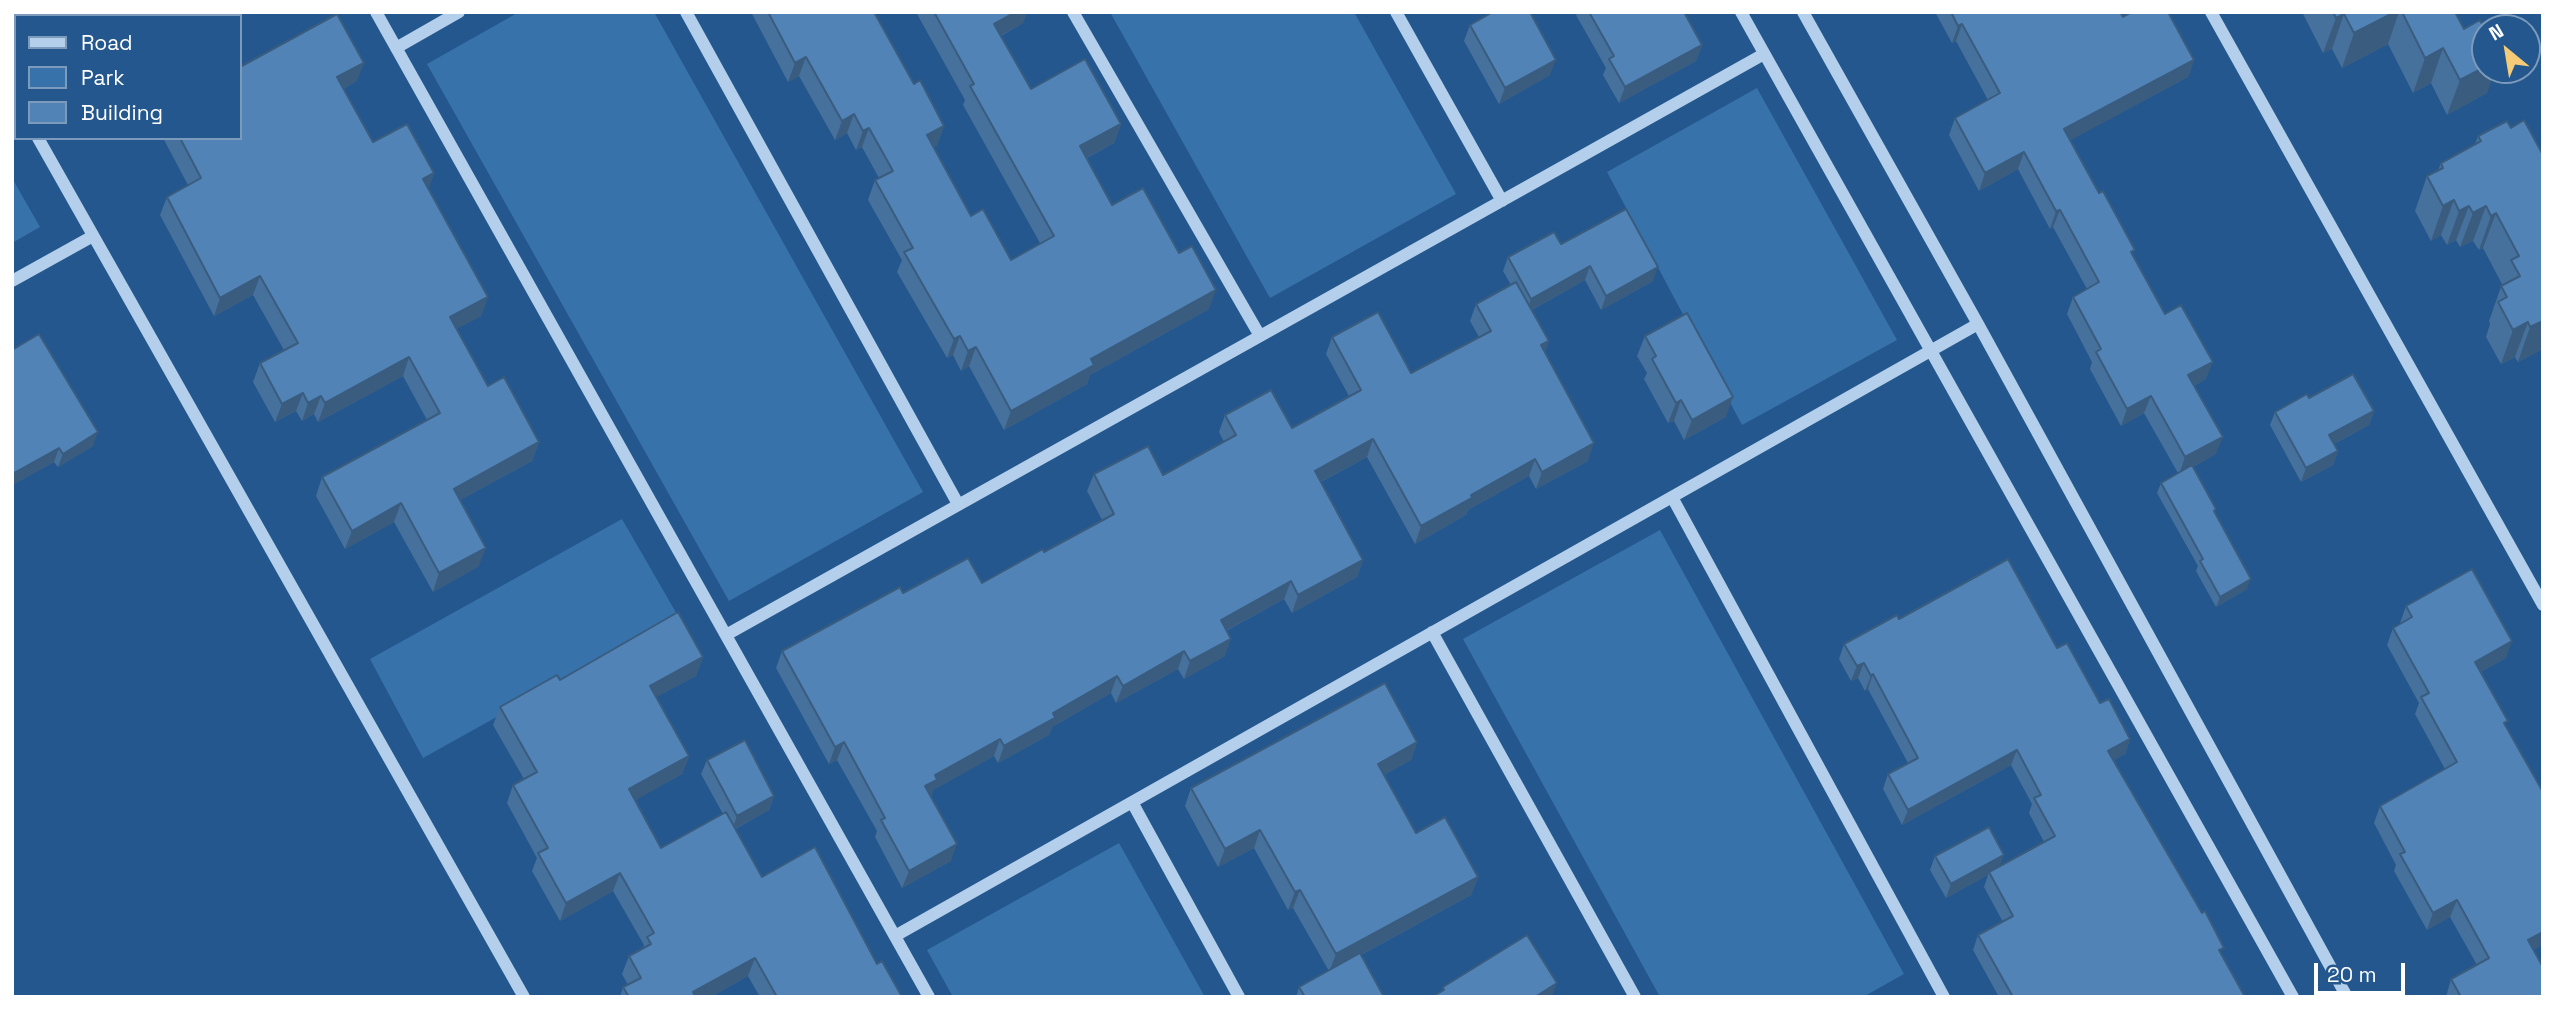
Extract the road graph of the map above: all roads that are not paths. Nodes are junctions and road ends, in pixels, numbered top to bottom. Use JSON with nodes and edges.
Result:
{"nodes":[{"id":1,"x":376,"y":12,"type":"edge"},
{"id":2,"x":459,"y":12,"type":"edge"},
{"id":3,"x":686,"y":12,"type":"edge"},
{"id":4,"x":1073,"y":12,"type":"edge"},
{"id":5,"x":1396,"y":12,"type":"edge"},
{"id":6,"x":1741,"y":12,"type":"edge"},
{"id":7,"x":1803,"y":12,"type":"edge"},
{"id":8,"x":2211,"y":12,"type":"edge"},
{"id":9,"x":396,"y":48,"type":"junction"},
{"id":10,"x":1764,"y":54,"type":"junction"},
{"id":11,"x":39,"y":140,"type":"edge"},
{"id":12,"x":1502,"y":201,"type":"junction"},
{"id":13,"x":93,"y":236,"type":"junction"},
{"id":14,"x":12,"y":281,"type":"edge"},
{"id":15,"x":1978,"y":324,"type":"junction"},
{"id":16,"x":1260,"y":336,"type":"junction"},
{"id":17,"x":1931,"y":351,"type":"junction"},
{"id":18,"x":1672,"y":497,"type":"junction"},
{"id":19,"x":958,"y":505,"type":"junction"},
{"id":20,"x":2543,"y":605,"type":"edge"},
{"id":21,"x":1432,"y":632,"type":"junction"},
{"id":22,"x":726,"y":635,"type":"junction"},
{"id":23,"x":1132,"y":802,"type":"junction"},
{"id":24,"x":895,"y":936,"type":"junction"},
{"id":25,"x":1942,"y":996,"type":"edge"},
{"id":26,"x":524,"y":997,"type":"edge"},
{"id":27,"x":929,"y":997,"type":"edge"},
{"id":28,"x":1239,"y":997,"type":"edge"},
{"id":29,"x":1635,"y":997,"type":"edge"},
{"id":30,"x":2292,"y":997,"type":"edge"},
{"id":31,"x":2347,"y":997,"type":"edge"}],
"edges":[{"from":1,"to":9,"type":"street"},
{"from":2,"to":9,"type":"street"},
{"from":3,"to":19,"type":"street"},
{"from":4,"to":16,"type":"street"},
{"from":5,"to":12,"type":"street"},
{"from":6,"to":10,"type":"street"},
{"from":7,"to":15,"type":"street"},
{"from":8,"to":20,"type":"street"},
{"from":9,"to":22,"type":"street"},
{"from":10,"to":12,"type":"street"},
{"from":10,"to":17,"type":"street"},
{"from":11,"to":13,"type":"street"},
{"from":12,"to":16,"type":"street"},
{"from":13,"to":14,"type":"street"},
{"from":13,"to":26,"type":"street"},
{"from":15,"to":17,"type":"street"},
{"from":15,"to":31,"type":"street"},
{"from":16,"to":19,"type":"street"},
{"from":17,"to":18,"type":"street"},
{"from":17,"to":30,"type":"street"},
{"from":18,"to":21,"type":"street"},
{"from":18,"to":25,"type":"street"},
{"from":19,"to":22,"type":"street"},
{"from":21,"to":23,"type":"street"},
{"from":21,"to":29,"type":"street"},
{"from":22,"to":24,"type":"street"},
{"from":23,"to":24,"type":"street"},
{"from":23,"to":28,"type":"street"},
{"from":24,"to":27,"type":"street"}]}
